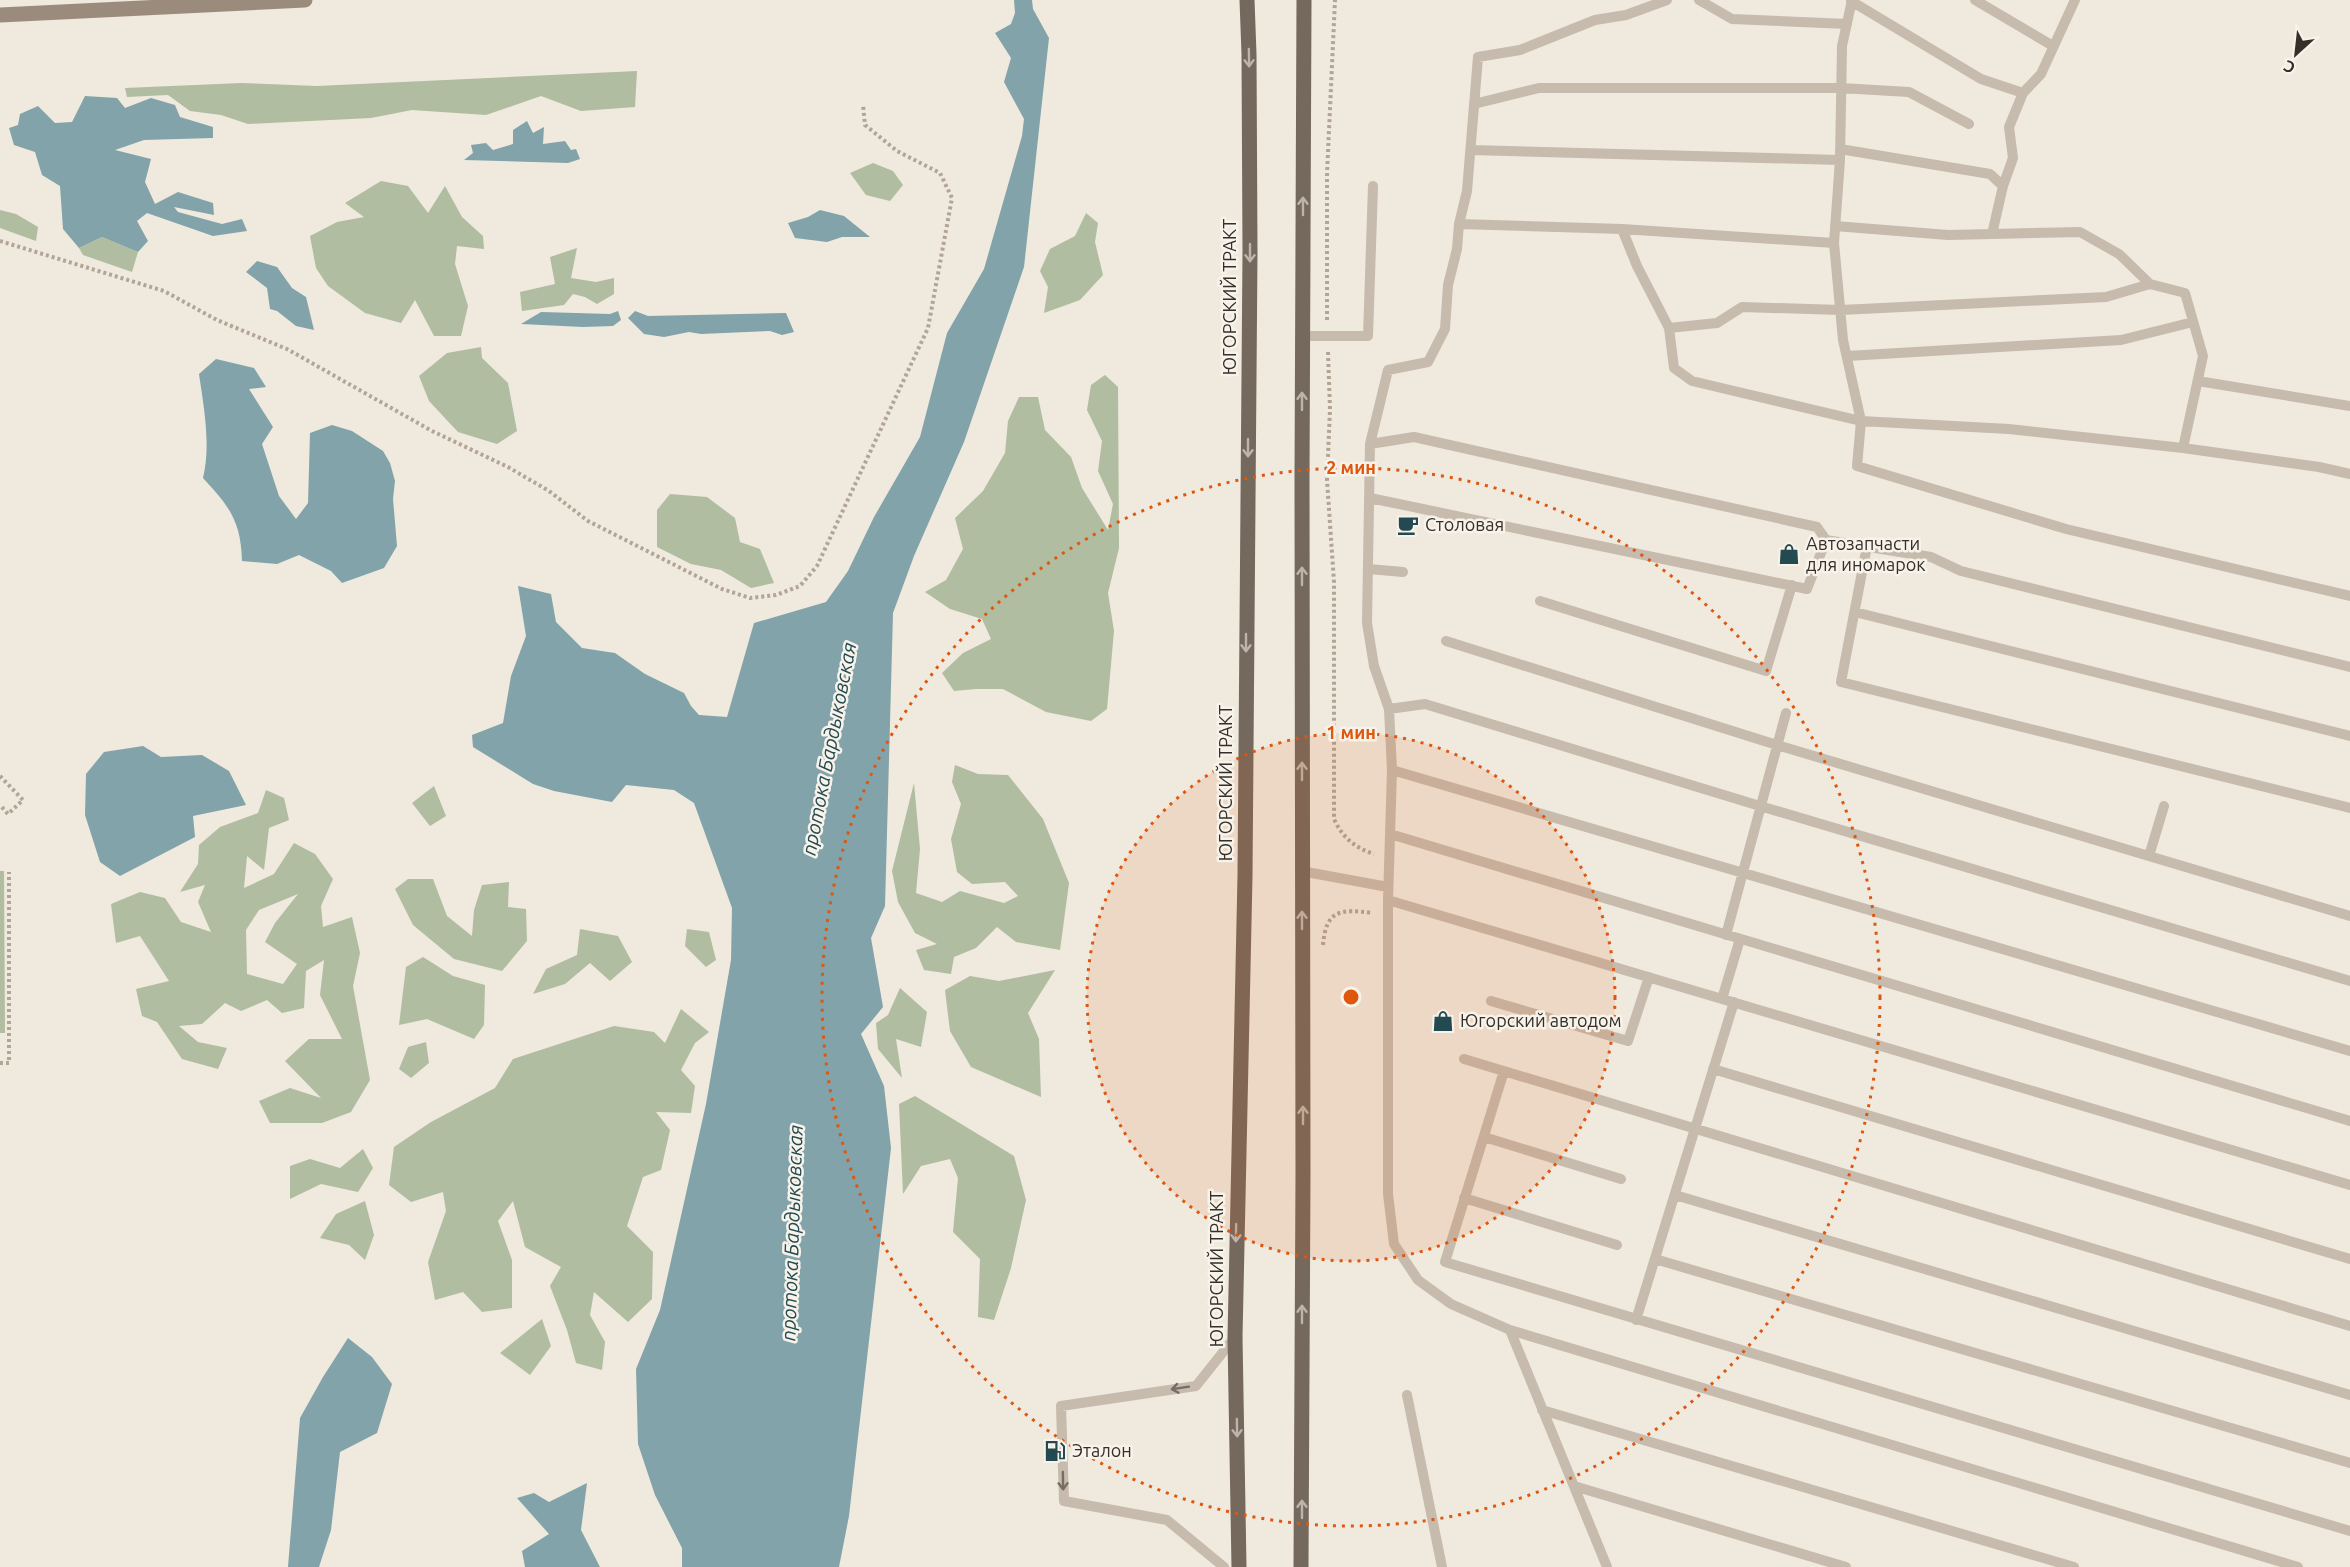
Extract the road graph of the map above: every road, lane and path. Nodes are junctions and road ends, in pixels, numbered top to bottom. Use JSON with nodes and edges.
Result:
{"nodes":[{"id":1,"x":305,"y":0,"type":"edge"},
{"id":2,"x":1247,"y":0,"type":"edge"},
{"id":3,"x":1304,"y":0,"type":"edge"},
{"id":4,"x":1335,"y":0,"type":"edge"},
{"id":5,"x":1667,"y":0,"type":"edge"},
{"id":6,"x":1699,"y":0,"type":"edge"},
{"id":7,"x":1975,"y":0,"type":"edge"},
{"id":8,"x":2075,"y":0,"type":"edge"},
{"id":9,"x":1851,"y":1,"type":"edge"},
{"id":10,"x":0,"y":15,"type":"edge"},
{"id":11,"x":1847,"y":24,"type":"junction"},
{"id":12,"x":2053,"y":46,"type":"junction"},
{"id":13,"x":1841,"y":88,"type":"junction"},
{"id":14,"x":2023,"y":93,"type":"junction"},
{"id":15,"x":1474,"y":104,"type":"junction"},
{"id":16,"x":863,"y":105,"type":"dead end"},
{"id":17,"x":1969,"y":124,"type":"dead end"},
{"id":18,"x":1471,"y":150,"type":"junction"},
{"id":19,"x":1840,"y":155,"type":"junction"},
{"id":20,"x":1373,"y":186,"type":"dead end"},
{"id":21,"x":2003,"y":186,"type":"junction"},
{"id":22,"x":1459,"y":224,"type":"junction"},
{"id":23,"x":1835,"y":226,"type":"junction"},
{"id":24,"x":1622,"y":229,"type":"junction"},
{"id":25,"x":1992,"y":234,"type":"junction"},
{"id":26,"x":0,"y":241,"type":"edge"},
{"id":27,"x":1834,"y":243,"type":"junction"},
{"id":28,"x":2150,"y":284,"type":"junction"},
{"id":29,"x":1841,"y":310,"type":"junction"},
{"id":30,"x":2193,"y":322,"type":"junction"},
{"id":31,"x":1669,"y":328,"type":"junction"},
{"id":32,"x":1302,"y":336,"type":"junction"},
{"id":33,"x":1327,"y":337,"type":"junction"},
{"id":34,"x":1847,"y":356,"type":"junction"},
{"id":35,"x":2198,"y":381,"type":"junction"},
{"id":36,"x":2350,"y":406,"type":"edge"},
{"id":37,"x":1861,"y":421,"type":"junction"},
{"id":38,"x":1370,"y":444,"type":"junction"},
{"id":39,"x":2183,"y":448,"type":"junction"},
{"id":40,"x":2350,"y":474,"type":"edge"},
{"id":41,"x":1370,"y":498,"type":"junction"},
{"id":42,"x":1826,"y":540,"type":"junction"},
{"id":43,"x":1867,"y":546,"type":"junction"},
{"id":44,"x":1369,"y":569,"type":"junction"},
{"id":45,"x":1403,"y":572,"type":"dead end"},
{"id":46,"x":1792,"y":585,"type":"junction"},
{"id":47,"x":2350,"y":596,"type":"edge"},
{"id":48,"x":1540,"y":601,"type":"dead end"},
{"id":49,"x":1855,"y":612,"type":"junction"},
{"id":50,"x":1446,"y":641,"type":"dead end"},
{"id":51,"x":2350,"y":667,"type":"edge"},
{"id":52,"x":1389,"y":709,"type":"junction"},
{"id":53,"x":1786,"y":713,"type":"dead end"},
{"id":54,"x":2350,"y":735,"type":"edge"},
{"id":55,"x":1777,"y":745,"type":"junction"},
{"id":56,"x":1392,"y":770,"type":"junction"},
{"id":57,"x":0,"y":776,"type":"edge"},
{"id":58,"x":0,"y":805,"type":"edge"},
{"id":59,"x":1760,"y":806,"type":"junction"},
{"id":60,"x":2164,"y":806,"type":"dead end"},
{"id":61,"x":2350,"y":808,"type":"edge"},
{"id":62,"x":1390,"y":834,"type":"junction"},
{"id":63,"x":2149,"y":856,"type":"junction"},
{"id":64,"x":1389,"y":860,"type":"junction"},
{"id":65,"x":1301,"y":871,"type":"junction"},
{"id":66,"x":9,"y":872,"type":"dead end"},
{"id":67,"x":1743,"y":873,"type":"junction"},
{"id":68,"x":1389,"y":887,"type":"junction"},
{"id":69,"x":1388,"y":900,"type":"junction"},
{"id":70,"x":2350,"y":916,"type":"edge"},
{"id":71,"x":1726,"y":935,"type":"junction"},
{"id":72,"x":1740,"y":939,"type":"junction"},
{"id":73,"x":1649,"y":977,"type":"junction"},
{"id":74,"x":2350,"y":981,"type":"edge"},
{"id":75,"x":1722,"y":999,"type":"junction"},
{"id":76,"x":1491,"y":1001,"type":"dead end"},
{"id":77,"x":1734,"y":1002,"type":"junction"},
{"id":78,"x":2350,"y":1051,"type":"edge"},
{"id":79,"x":1464,"y":1059,"type":"dead end"},
{"id":80,"x":0,"y":1064,"type":"edge"},
{"id":81,"x":1713,"y":1069,"type":"junction"},
{"id":82,"x":1504,"y":1071,"type":"junction"},
{"id":83,"x":2350,"y":1121,"type":"edge"},
{"id":84,"x":1695,"y":1129,"type":"junction"},
{"id":85,"x":1484,"y":1137,"type":"junction"},
{"id":86,"x":1621,"y":1179,"type":"dead end"},
{"id":87,"x":2350,"y":1185,"type":"edge"},
{"id":88,"x":1675,"y":1195,"type":"junction"},
{"id":89,"x":1464,"y":1198,"type":"junction"},
{"id":90,"x":1617,"y":1245,"type":"dead end"},
{"id":91,"x":1655,"y":1259,"type":"junction"},
{"id":92,"x":2350,"y":1259,"type":"edge"},
{"id":93,"x":1636,"y":1320,"type":"junction"},
{"id":94,"x":2350,"y":1326,"type":"edge"},
{"id":95,"x":1509,"y":1330,"type":"junction"},
{"id":96,"x":1235,"y":1336,"type":"junction"},
{"id":97,"x":1407,"y":1395,"type":"dead end"},
{"id":98,"x":2350,"y":1395,"type":"edge"},
{"id":99,"x":1542,"y":1410,"type":"junction"},
{"id":100,"x":2350,"y":1463,"type":"edge"},
{"id":101,"x":1574,"y":1486,"type":"junction"},
{"id":102,"x":2350,"y":1532,"type":"edge"},
{"id":103,"x":1608,"y":1566,"type":"edge"},
{"id":104,"x":1224,"y":1567,"type":"edge"},
{"id":105,"x":1239,"y":1567,"type":"edge"},
{"id":106,"x":1301,"y":1567,"type":"edge"},
{"id":107,"x":1442,"y":1567,"type":"edge"},
{"id":108,"x":1846,"y":1567,"type":"edge"},
{"id":109,"x":2074,"y":1567,"type":"edge"},
{"id":110,"x":2298,"y":1567,"type":"edge"}],
"edges":[{"from":1,"to":10,"type":"main road"},
{"from":2,"to":96,"type":"main road","name":"ЮГОРСКИЙ ТРАКТ","one_way":true},
{"from":32,"to":3,"type":"main road","one_way":true},
{"from":4,"to":33,"type":"path"},
{"from":5,"to":15,"type":"lane"},
{"from":6,"to":11,"type":"lane"},
{"from":7,"to":12,"type":"lane"},
{"from":8,"to":12,"type":"lane"},
{"from":9,"to":11,"type":"lane"},
{"from":9,"to":14,"type":"lane"},
{"from":11,"to":13,"type":"lane"},
{"from":12,"to":14,"type":"lane"},
{"from":13,"to":15,"type":"lane"},
{"from":13,"to":17,"type":"lane"},
{"from":13,"to":19,"type":"lane"},
{"from":14,"to":21,"type":"lane"},
{"from":15,"to":18,"type":"lane"},
{"from":16,"to":26,"type":"path"},
{"from":18,"to":19,"type":"lane"},
{"from":18,"to":22,"type":"lane"},
{"from":19,"to":21,"type":"lane"},
{"from":19,"to":23,"type":"lane"},
{"from":20,"to":33,"type":"lane"},
{"from":21,"to":25,"type":"lane"},
{"from":22,"to":24,"type":"lane"},
{"from":22,"to":38,"type":"lane"},
{"from":23,"to":25,"type":"lane"},
{"from":23,"to":27,"type":"lane"},
{"from":24,"to":27,"type":"lane"},
{"from":24,"to":31,"type":"lane"},
{"from":25,"to":28,"type":"lane"},
{"from":27,"to":29,"type":"lane"},
{"from":28,"to":29,"type":"lane"},
{"from":28,"to":30,"type":"lane"},
{"from":29,"to":31,"type":"lane"},
{"from":29,"to":34,"type":"lane"},
{"from":30,"to":34,"type":"lane"},
{"from":30,"to":35,"type":"lane"},
{"from":31,"to":37,"type":"lane"},
{"from":32,"to":33,"type":"lane"},
{"from":65,"to":32,"type":"main road","one_way":true},
{"from":33,"to":64,"type":"path"},
{"from":34,"to":37,"type":"lane"},
{"from":35,"to":36,"type":"lane"},
{"from":35,"to":39,"type":"lane"},
{"from":37,"to":39,"type":"lane"},
{"from":37,"to":47,"type":"lane"},
{"from":38,"to":41,"type":"lane"},
{"from":38,"to":42,"type":"lane"},
{"from":39,"to":40,"type":"lane"},
{"from":41,"to":44,"type":"lane"},
{"from":41,"to":46,"type":"lane"},
{"from":42,"to":43,"type":"lane"},
{"from":42,"to":46,"type":"lane"},
{"from":43,"to":49,"type":"lane"},
{"from":43,"to":51,"type":"lane"},
{"from":44,"to":45,"type":"lane"},
{"from":44,"to":52,"type":"lane"},
{"from":46,"to":48,"type":"lane"},
{"from":49,"to":54,"type":"lane"},
{"from":49,"to":61,"type":"lane"},
{"from":50,"to":55,"type":"lane"},
{"from":52,"to":56,"type":"lane"},
{"from":52,"to":59,"type":"lane"},
{"from":53,"to":55,"type":"lane"},
{"from":55,"to":59,"type":"lane"},
{"from":55,"to":63,"type":"lane"},
{"from":56,"to":62,"type":"lane"},
{"from":56,"to":67,"type":"lane"},
{"from":57,"to":58,"type":"path"},
{"from":59,"to":67,"type":"lane"},
{"from":59,"to":74,"type":"lane"},
{"from":60,"to":63,"type":"lane"},
{"from":62,"to":64,"type":"lane"},
{"from":62,"to":71,"type":"lane"},
{"from":63,"to":70,"type":"lane"},
{"from":64,"to":68,"type":"lane"},
{"from":65,"to":68,"type":"lane"},
{"from":106,"to":65,"type":"main road","one_way":true},
{"from":66,"to":80,"type":"path"},
{"from":67,"to":71,"type":"lane"},
{"from":67,"to":78,"type":"lane"},
{"from":68,"to":69,"type":"lane"},
{"from":69,"to":73,"type":"lane"},
{"from":69,"to":95,"type":"lane"},
{"from":71,"to":72,"type":"lane"},
{"from":72,"to":75,"type":"lane"},
{"from":72,"to":83,"type":"lane"},
{"from":73,"to":75,"type":"lane"},
{"from":73,"to":76,"type":"lane"},
{"from":75,"to":77,"type":"lane"},
{"from":77,"to":81,"type":"lane"},
{"from":77,"to":87,"type":"lane"},
{"from":79,"to":82,"type":"lane"},
{"from":81,"to":84,"type":"lane"},
{"from":81,"to":92,"type":"lane"},
{"from":82,"to":84,"type":"lane"},
{"from":82,"to":85,"type":"lane"},
{"from":84,"to":88,"type":"lane"},
{"from":84,"to":94,"type":"lane"},
{"from":85,"to":86,"type":"lane"},
{"from":85,"to":89,"type":"lane"},
{"from":88,"to":91,"type":"lane"},
{"from":88,"to":98,"type":"lane"},
{"from":89,"to":90,"type":"lane"},
{"from":89,"to":93,"type":"lane"},
{"from":91,"to":93,"type":"lane"},
{"from":91,"to":100,"type":"lane"},
{"from":93,"to":102,"type":"lane"},
{"from":95,"to":99,"type":"lane"},
{"from":95,"to":110,"type":"lane"},
{"from":96,"to":104,"type":"lane","one_way":true},
{"from":96,"to":105,"type":"main road","name":"ЮГОРСКИЙ ТРАКТ","one_way":true},
{"from":97,"to":107,"type":"lane"},
{"from":99,"to":101,"type":"lane"},
{"from":99,"to":109,"type":"lane"},
{"from":101,"to":103,"type":"lane"},
{"from":101,"to":108,"type":"lane"}]}
